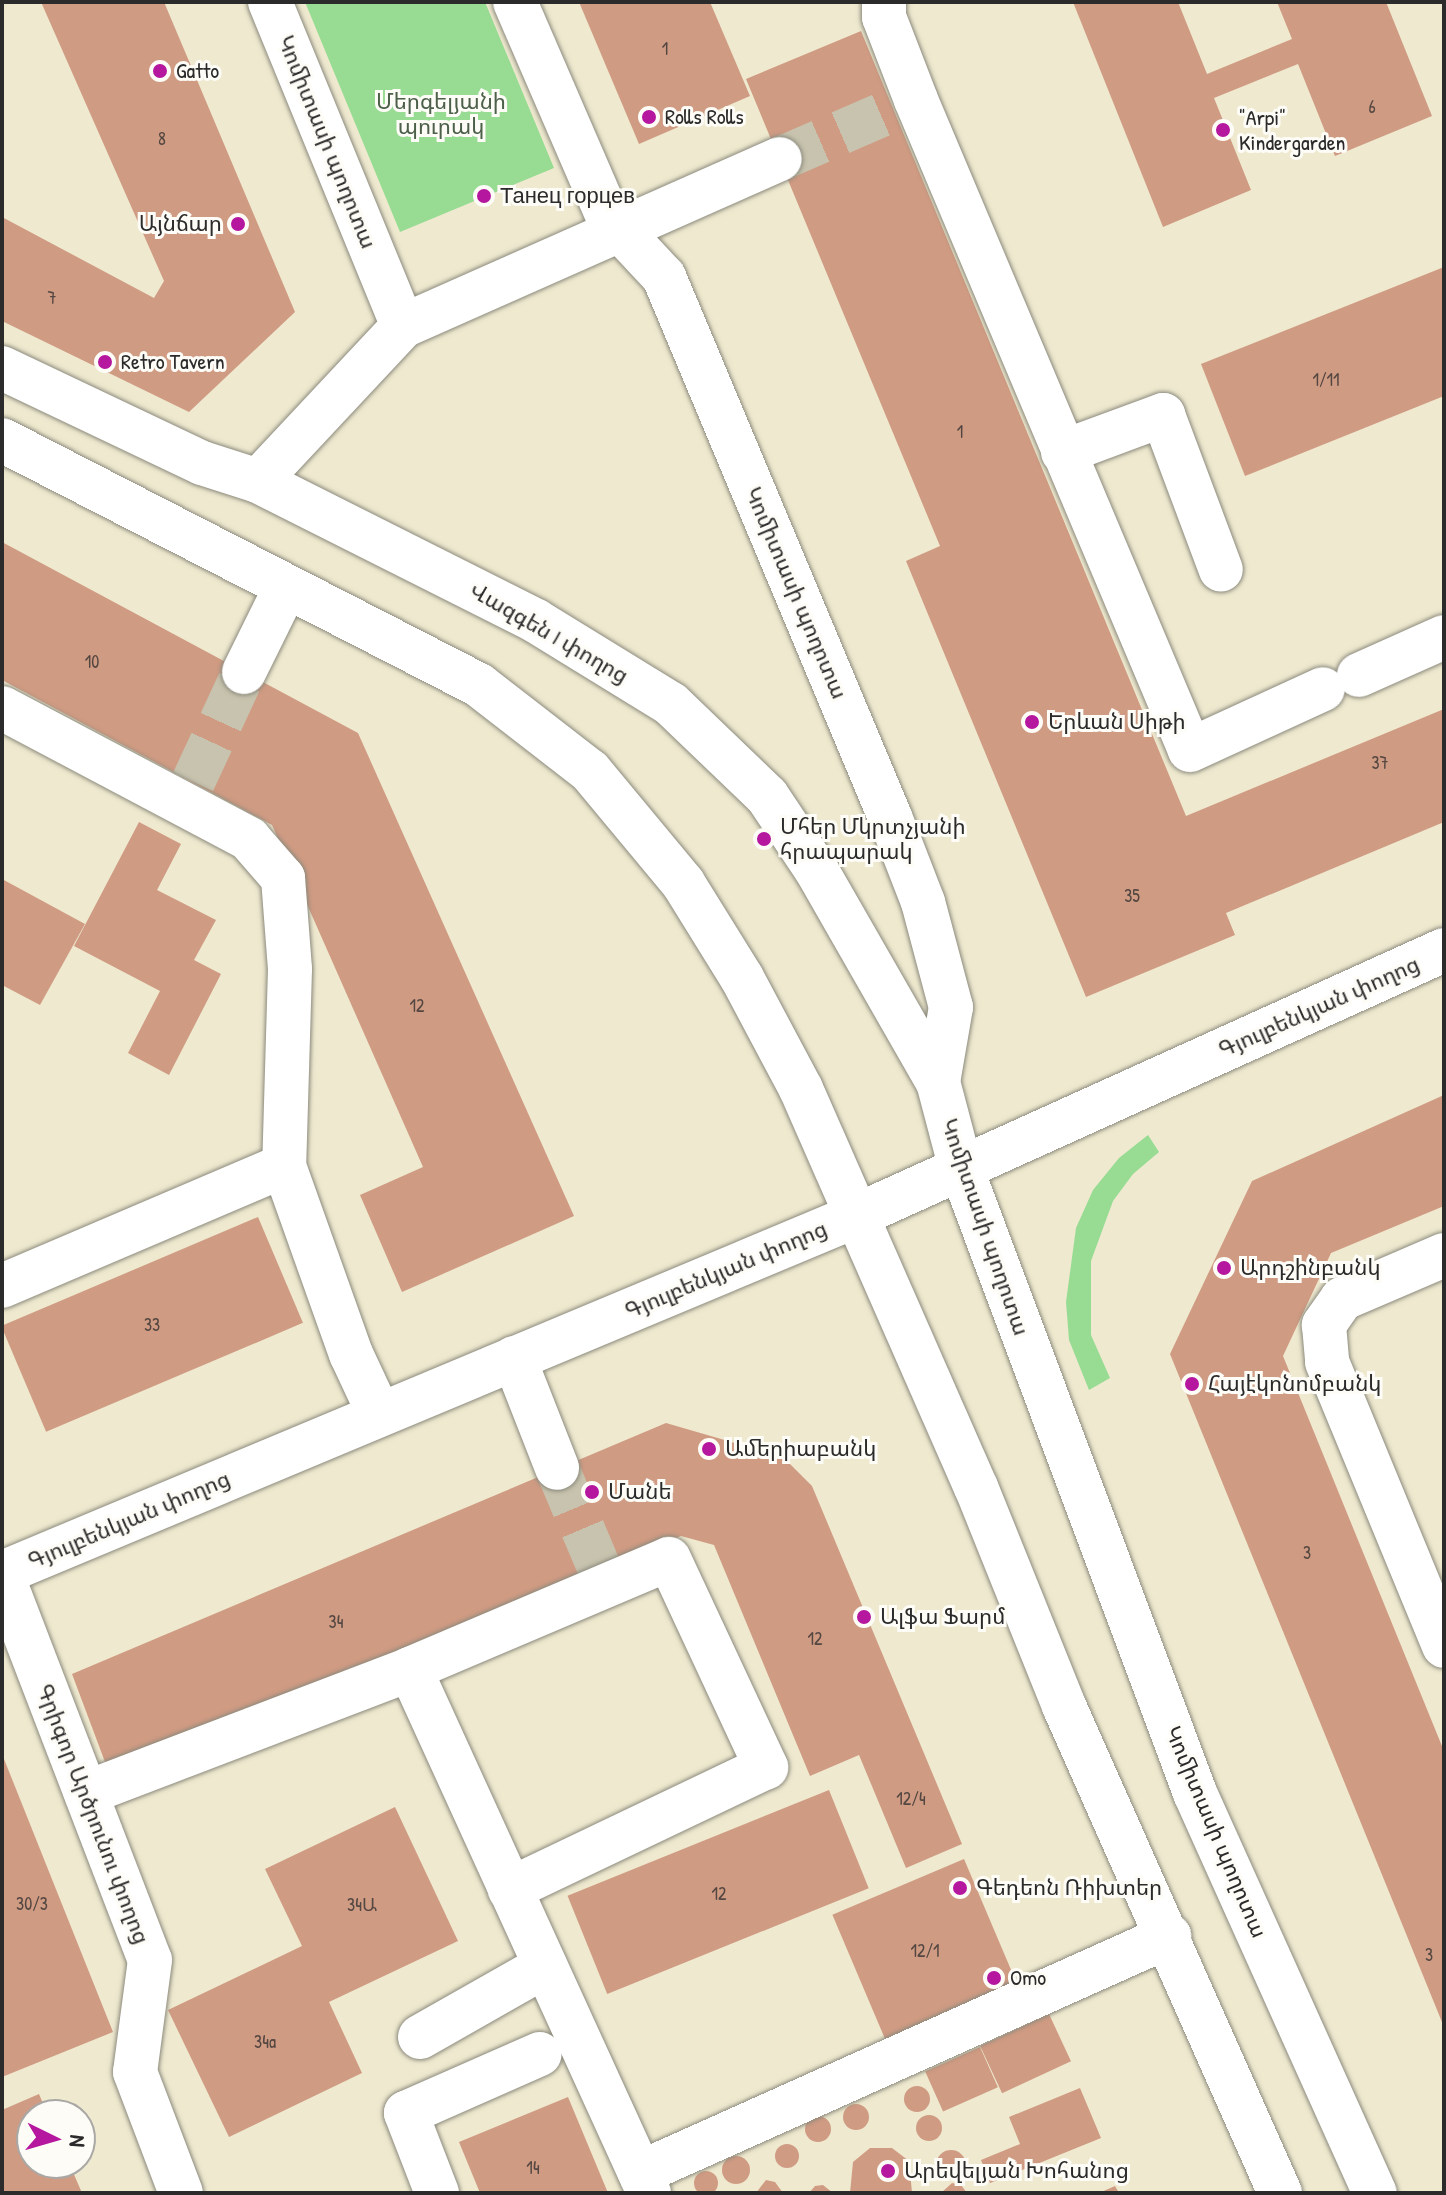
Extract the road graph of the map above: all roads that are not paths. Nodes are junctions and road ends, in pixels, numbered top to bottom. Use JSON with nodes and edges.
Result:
{"nodes":[{"id":1,"x":270,"y":2,"type":"edge"},
{"id":2,"x":515,"y":2,"type":"edge"},
{"id":3,"x":884,"y":2,"type":"edge"},
{"id":4,"x":780,"y":159,"type":"tunnel mouth"},
{"id":5,"x":624,"y":230,"type":"junction"},
{"id":6,"x":403,"y":326,"type":"junction"},
{"id":7,"x":2,"y":368,"type":"edge"},
{"id":8,"x":2,"y":440,"type":"edge"},
{"id":9,"x":1063,"y":452,"type":"junction"},
{"id":10,"x":258,"y":481,"type":"junction"},
{"id":11,"x":1221,"y":570,"type":"dead end"},
{"id":12,"x":286,"y":587,"type":"junction"},
{"id":13,"x":1444,"y":637,"type":"edge"},
{"id":14,"x":244,"y":672,"type":"tunnel mouth"},
{"id":15,"x":2,"y":708,"type":"edge"},
{"id":16,"x":1444,"y":950,"type":"edge"},
{"id":17,"x":938,"y":1082,"type":"junction"},
{"id":18,"x":960,"y":1165,"type":"junction"},
{"id":19,"x":284,"y":1166,"type":"junction"},
{"id":20,"x":858,"y":1215,"type":"junction"},
{"id":21,"x":1444,"y":1255,"type":"edge"},
{"id":22,"x":2,"y":1286,"type":"edge"},
{"id":23,"x":514,"y":1358,"type":"junction"},
{"id":24,"x":379,"y":1414,"type":"junction"},
{"id":25,"x":557,"y":1468,"type":"tunnel mouth"},
{"id":26,"x":2,"y":1574,"type":"edge"},
{"id":27,"x":1444,"y":1646,"type":"edge"},
{"id":28,"x":410,"y":1669,"type":"junction"},
{"id":29,"x":86,"y":1793,"type":"junction"},
{"id":30,"x":510,"y":1889,"type":"junction"},
{"id":31,"x":1169,"y":1936,"type":"junction"},
{"id":32,"x":545,"y":1966,"type":"junction"},
{"id":33,"x":420,"y":2037,"type":"dead end"},
{"id":34,"x":540,"y":2054,"type":"dead end"},
{"id":35,"x":644,"y":2183,"type":"edge"},
{"id":36,"x":181,"y":2193,"type":"edge"},
{"id":37,"x":437,"y":2193,"type":"edge"},
{"id":38,"x":1280,"y":2193,"type":"edge"},
{"id":39,"x":1375,"y":2193,"type":"edge"}],
"edges":[{"from":1,"to":6,"type":"main road","name":"Կոմիտասի պողոտա"},
{"from":2,"to":5,"type":"main road","name":"Կոմիտասի պողոտա"},
{"from":3,"to":9,"type":"main road"},
{"from":4,"to":5,"type":"main road"},
{"from":5,"to":6,"type":"main road"},
{"from":5,"to":17,"type":"main road","name":"Կոմիտասի պողոտա"},
{"from":6,"to":10,"type":"main road"},
{"from":7,"to":10,"type":"main road","name":"Վազգեն I փողոց"},
{"from":8,"to":12,"type":"main road"},
{"from":9,"to":11,"type":"main road"},
{"from":9,"to":13,"type":"main road"},
{"from":10,"to":17,"type":"main road","name":"Վազգեն I փողոց"},
{"from":12,"to":14,"type":"main road"},
{"from":12,"to":20,"type":"main road"},
{"from":15,"to":19,"type":"main road"},
{"from":16,"to":18,"type":"main road","name":"Գյուլբենկյան փողոց"},
{"from":17,"to":18,"type":"main road","name":"Կոմիտասի պողոտա"},
{"from":18,"to":20,"type":"main road","name":"Գյուլբենկյան փողոց"},
{"from":18,"to":39,"type":"main road","name":"Կոմիտասի պողոտա"},
{"from":19,"to":22,"type":"main road"},
{"from":19,"to":24,"type":"main road"},
{"from":20,"to":23,"type":"main road","name":"Գյուլբենկյան փողոց"},
{"from":20,"to":31,"type":"main road"},
{"from":21,"to":27,"type":"main road"},
{"from":23,"to":24,"type":"main road","name":"Գյուլբենկյան փողոց"},
{"from":23,"to":25,"type":"main road"},
{"from":24,"to":26,"type":"main road","name":"Գյուլբենկյան փողոց"},
{"from":26,"to":29,"type":"main road","name":"Գրիգոր Արծրունու փողոց"},
{"from":28,"to":29,"type":"main road"},
{"from":28,"to":30,"type":"main road"},
{"from":28,"to":30,"type":"main road"},
{"from":29,"to":36,"type":"main road","name":"Գրիգոր Արծրունու փողոց"},
{"from":30,"to":32,"type":"main road"},
{"from":31,"to":35,"type":"main road"},
{"from":31,"to":38,"type":"main road"},
{"from":32,"to":33,"type":"main road"},
{"from":32,"to":35,"type":"main road"},
{"from":34,"to":37,"type":"main road"}]}
